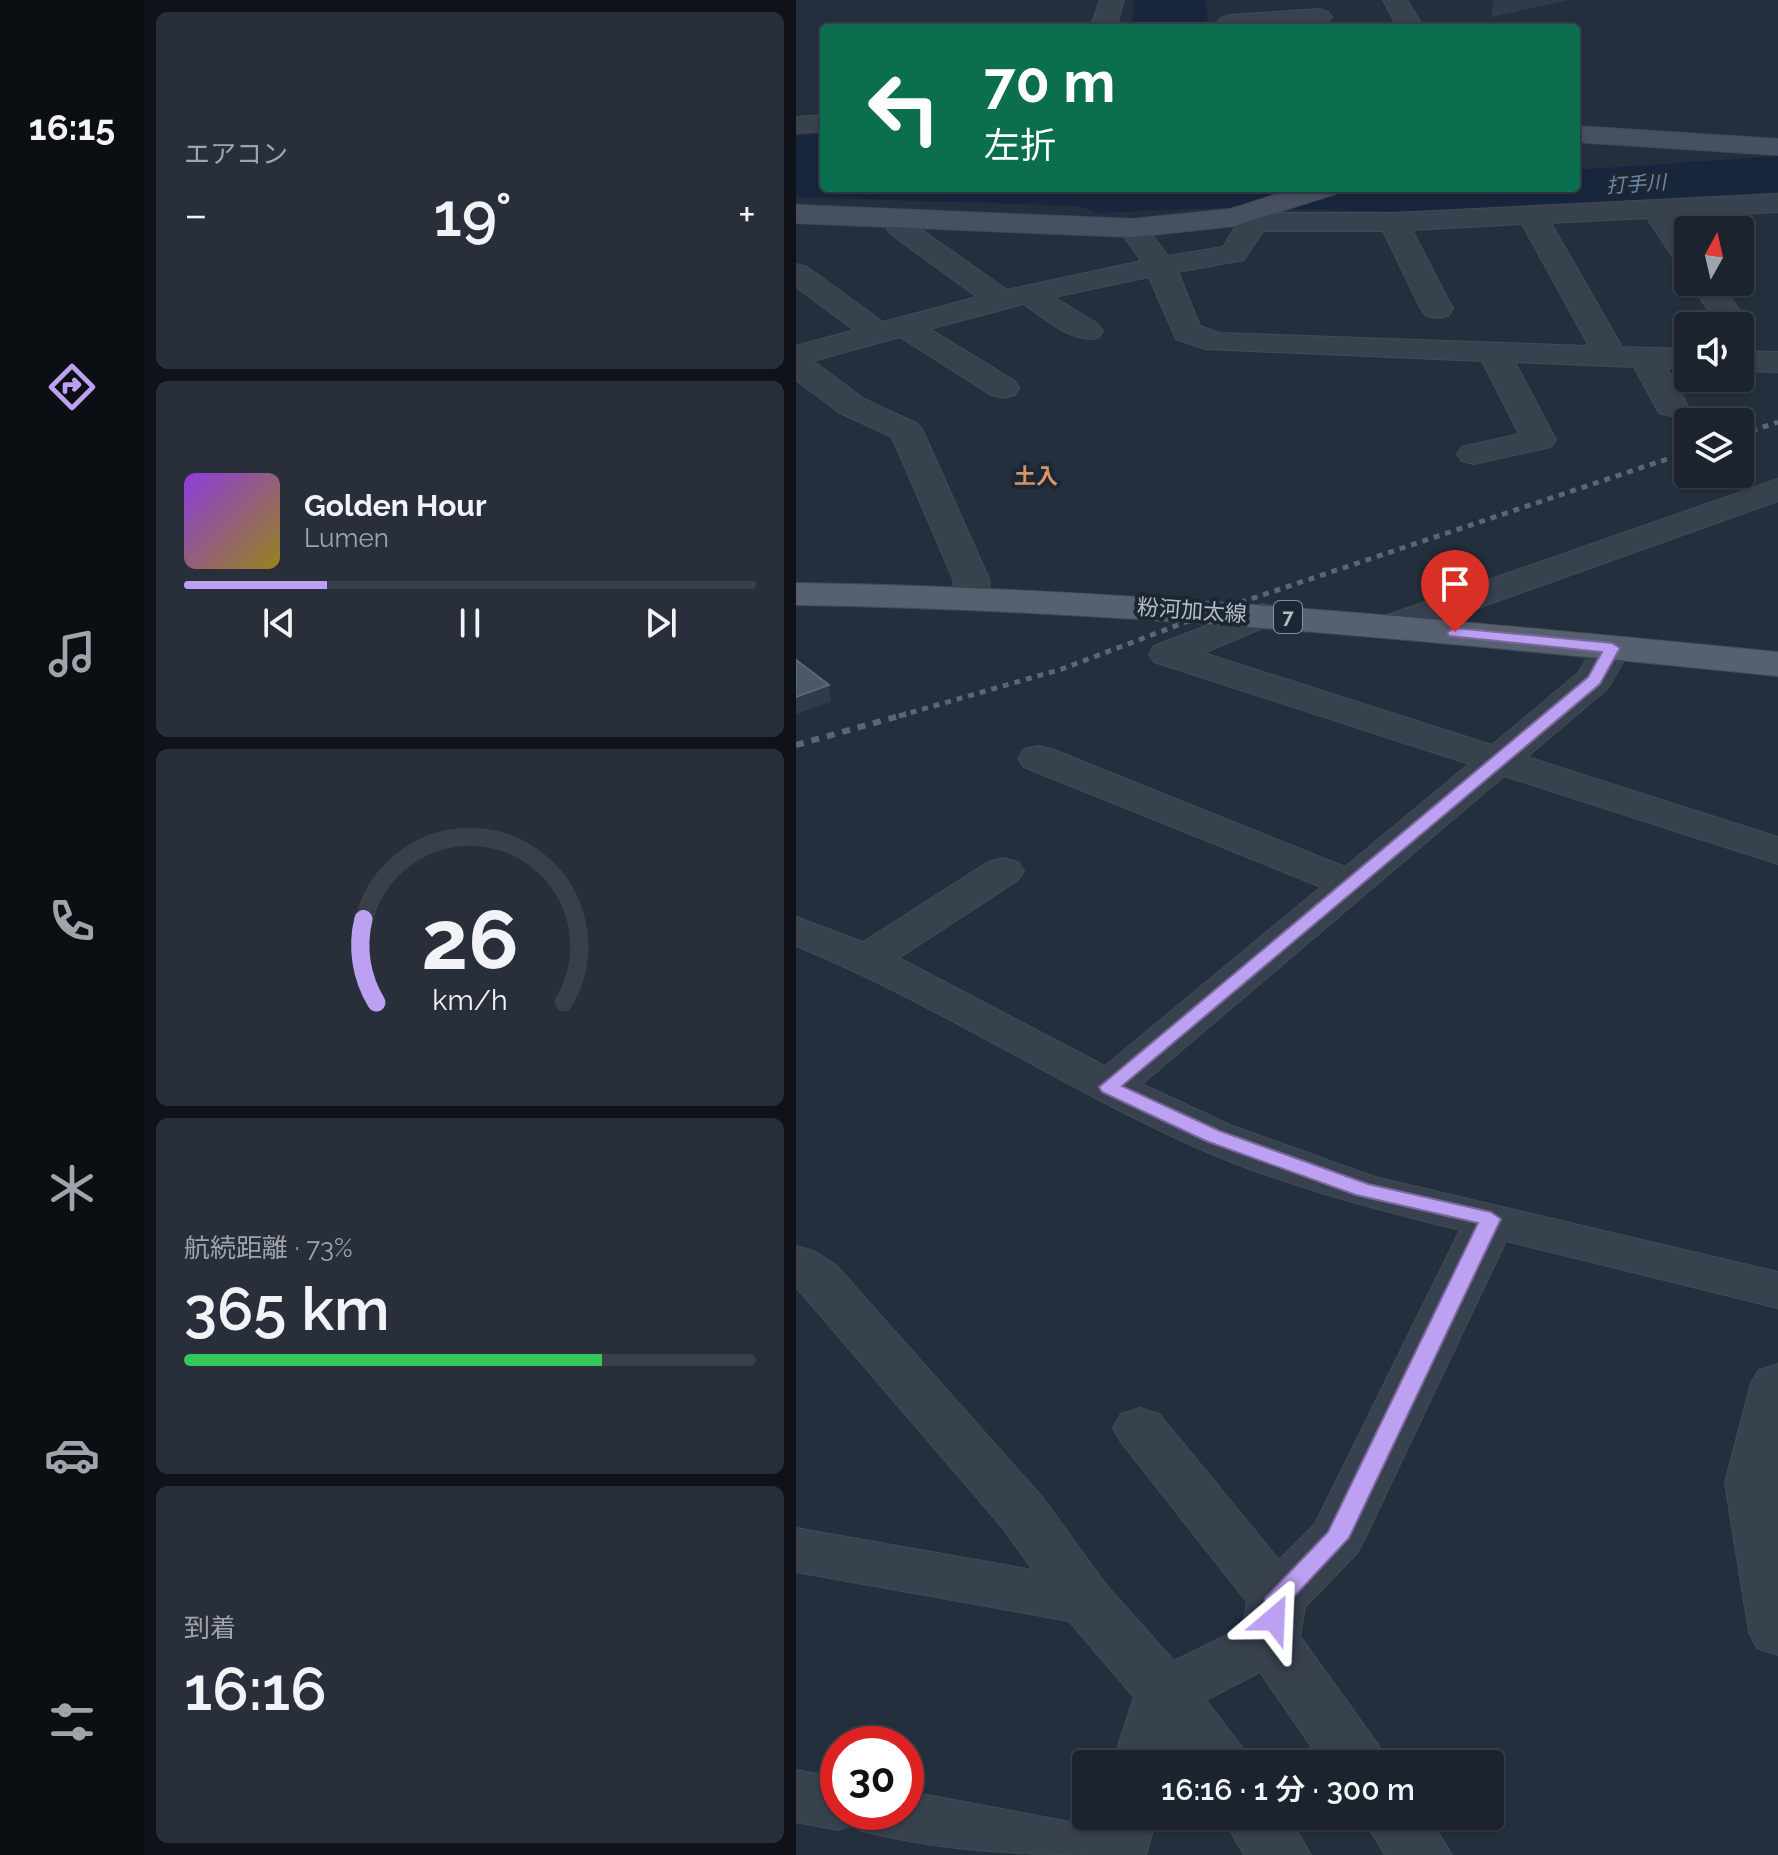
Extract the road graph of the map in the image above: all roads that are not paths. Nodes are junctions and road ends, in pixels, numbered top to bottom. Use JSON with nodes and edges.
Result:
{"nodes":[{"id":1,"x":1112,"y":0,"type":"edge"},
{"id":2,"x":1395,"y":0,"type":"edge"},
{"id":3,"x":1305,"y":12,"type":"edge"},
{"id":4,"x":1227,"y":17,"type":"edge"},
{"id":5,"x":1104,"y":24,"type":"edge"},
{"id":6,"x":1409,"y":24,"type":"edge"},
{"id":7,"x":820,"y":123,"type":"edge"},
{"id":8,"x":796,"y":125,"type":"edge"},
{"id":9,"x":1580,"y":134,"type":"edge"},
{"id":10,"x":1778,"y":147,"type":"edge"},
{"id":11,"x":1314,"y":192,"type":"edge"},
{"id":12,"x":1778,"y":203,"type":"edge"},
{"id":13,"x":1656,"y":210,"type":"junction"},
{"id":14,"x":796,"y":214,"type":"edge"},
{"id":15,"x":1247,"y":217,"type":"junction"},
{"id":16,"x":1533,"y":217,"type":"junction"},
{"id":17,"x":1393,"y":222,"type":"junction"},
{"id":18,"x":1133,"y":228,"type":"junction"},
{"id":19,"x":902,"y":229,"type":"dead end"},
{"id":20,"x":1674,"y":236,"type":"edge"},
{"id":21,"x":1160,"y":266,"type":"junction"},
{"id":22,"x":796,"y":273,"type":"edge"},
{"id":23,"x":1013,"y":296,"type":"junction"},
{"id":24,"x":1437,"y":309,"type":"dead end"},
{"id":25,"x":891,"y":329,"type":"junction"},
{"id":26,"x":1087,"y":331,"type":"dead end"},
{"id":27,"x":1493,"y":352,"type":"junction"},
{"id":28,"x":796,"y":356,"type":"edge"},
{"id":29,"x":1611,"y":356,"type":"junction"},
{"id":30,"x":1645,"y":357,"type":"junction"},
{"id":31,"x":1674,"y":358,"type":"edge"},
{"id":32,"x":796,"y":364,"type":"edge"},
{"id":33,"x":1003,"y":388,"type":"dead end"},
{"id":34,"x":1671,"y":406,"type":"dead end"},
{"id":35,"x":1474,"y":454,"type":"dead end"},
{"id":36,"x":1778,"y":489,"type":"edge"},
{"id":37,"x":796,"y":594,"type":"edge"},
{"id":38,"x":969,"y":597,"type":"junction"},
{"id":39,"x":1262,"y":615,"type":"junction"},
{"id":40,"x":1392,"y":626,"type":"junction"},
{"id":41,"x":1612,"y":648,"type":"junction"},
{"id":42,"x":1778,"y":664,"type":"edge"},
{"id":43,"x":1038,"y":758,"type":"dead end"},
{"id":44,"x":1498,"y":761,"type":"junction"},
{"id":45,"x":1778,"y":851,"type":"edge"},
{"id":46,"x":1003,"y":871,"type":"dead end"},
{"id":47,"x":1351,"y":884,"type":"junction"},
{"id":48,"x":796,"y":930,"type":"edge"},
{"id":49,"x":867,"y":959,"type":"junction"},
{"id":50,"x":1109,"y":1087,"type":"junction"},
{"id":51,"x":1491,"y":1219,"type":"junction"},
{"id":52,"x":796,"y":1263,"type":"edge"},
{"id":53,"x":1778,"y":1290,"type":"edge"},
{"id":54,"x":1778,"y":1383,"type":"edge"},
{"id":55,"x":1140,"y":1428,"type":"dead end"},
{"id":56,"x":796,"y":1550,"type":"edge"},
{"id":57,"x":1087,"y":1602,"type":"junction"},
{"id":58,"x":1274,"y":1619,"type":"junction"},
{"id":59,"x":1778,"y":1632,"type":"edge"},
{"id":60,"x":1166,"y":1692,"type":"junction"},
{"id":61,"x":1147,"y":1750,"type":"edge"},
{"id":62,"x":1209,"y":1750,"type":"edge"},
{"id":63,"x":1349,"y":1750,"type":"edge"},
{"id":64,"x":796,"y":1796,"type":"edge"},
{"id":65,"x":820,"y":1801,"type":"edge"},
{"id":66,"x":924,"y":1820,"type":"edge"},
{"id":67,"x":1122,"y":1830,"type":"edge"},
{"id":68,"x":1262,"y":1830,"type":"edge"},
{"id":69,"x":1403,"y":1830,"type":"edge"},
{"id":70,"x":1103,"y":1855,"type":"edge"},
{"id":71,"x":1114,"y":1855,"type":"edge"},
{"id":72,"x":1279,"y":1855,"type":"edge"},
{"id":73,"x":1420,"y":1855,"type":"edge"}],
"edges":[{"from":1,"to":5,"type":"street"},
{"from":2,"to":6,"type":"street"},
{"from":3,"to":4,"type":"street"},
{"from":7,"to":8,"type":"street"},
{"from":9,"to":10,"type":"street"},
{"from":11,"to":15,"type":"street"},
{"from":12,"to":13,"type":"street"},
{"from":13,"to":16,"type":"street"},
{"from":13,"to":20,"type":"street"},
{"from":14,"to":18,"type":"street"},
{"from":15,"to":17,"type":"street"},
{"from":15,"to":18,"type":"street"},
{"from":15,"to":21,"type":"street"},
{"from":16,"to":17,"type":"street"},
{"from":16,"to":29,"type":"street"},
{"from":17,"to":24,"type":"street"},
{"from":18,"to":21,"type":"street"},
{"from":19,"to":23,"type":"street"},
{"from":21,"to":23,"type":"street"},
{"from":21,"to":27,"type":"street"},
{"from":22,"to":25,"type":"street"},
{"from":23,"to":25,"type":"street"},
{"from":23,"to":26,"type":"street"},
{"from":25,"to":28,"type":"street"},
{"from":25,"to":33,"type":"street"},
{"from":27,"to":29,"type":"street"},
{"from":27,"to":35,"type":"street"},
{"from":29,"to":30,"type":"street"},
{"from":30,"to":31,"type":"street"},
{"from":30,"to":34,"type":"street"},
{"from":32,"to":38,"type":"street"},
{"from":36,"to":40,"type":"street"},
{"from":37,"to":38,"type":"main road","name":"粉河加太線","number":"7"},
{"from":38,"to":39,"type":"main road","name":"粉河加太線","number":"7"},
{"from":39,"to":40,"type":"main road","name":"粉河加太線","number":"7"},
{"from":39,"to":44,"type":"street"},
{"from":40,"to":41,"type":"main road","name":"粉河加太線","number":"7"},
{"from":41,"to":42,"type":"main road","name":"粉河加太線","number":"7"},
{"from":41,"to":44,"type":"street"},
{"from":43,"to":47,"type":"street"},
{"from":44,"to":45,"type":"street"},
{"from":44,"to":47,"type":"street"},
{"from":46,"to":49,"type":"street"},
{"from":47,"to":50,"type":"street"},
{"from":48,"to":49,"type":"street"},
{"from":49,"to":50,"type":"street"},
{"from":50,"to":51,"type":"street"},
{"from":51,"to":53,"type":"street"},
{"from":51,"to":58,"type":"street"},
{"from":52,"to":57,"type":"street"},
{"from":54,"to":59,"type":"street"},
{"from":55,"to":58,"type":"street"},
{"from":56,"to":57,"type":"street"},
{"from":57,"to":60,"type":"street"},
{"from":58,"to":60,"type":"street"},
{"from":58,"to":63,"type":"street"},
{"from":60,"to":61,"type":"street"},
{"from":60,"to":62,"type":"street"},
{"from":64,"to":65,"type":"street"},
{"from":66,"to":70,"type":"street"},
{"from":67,"to":71,"type":"street"},
{"from":68,"to":72,"type":"street"},
{"from":69,"to":73,"type":"street"}]}
